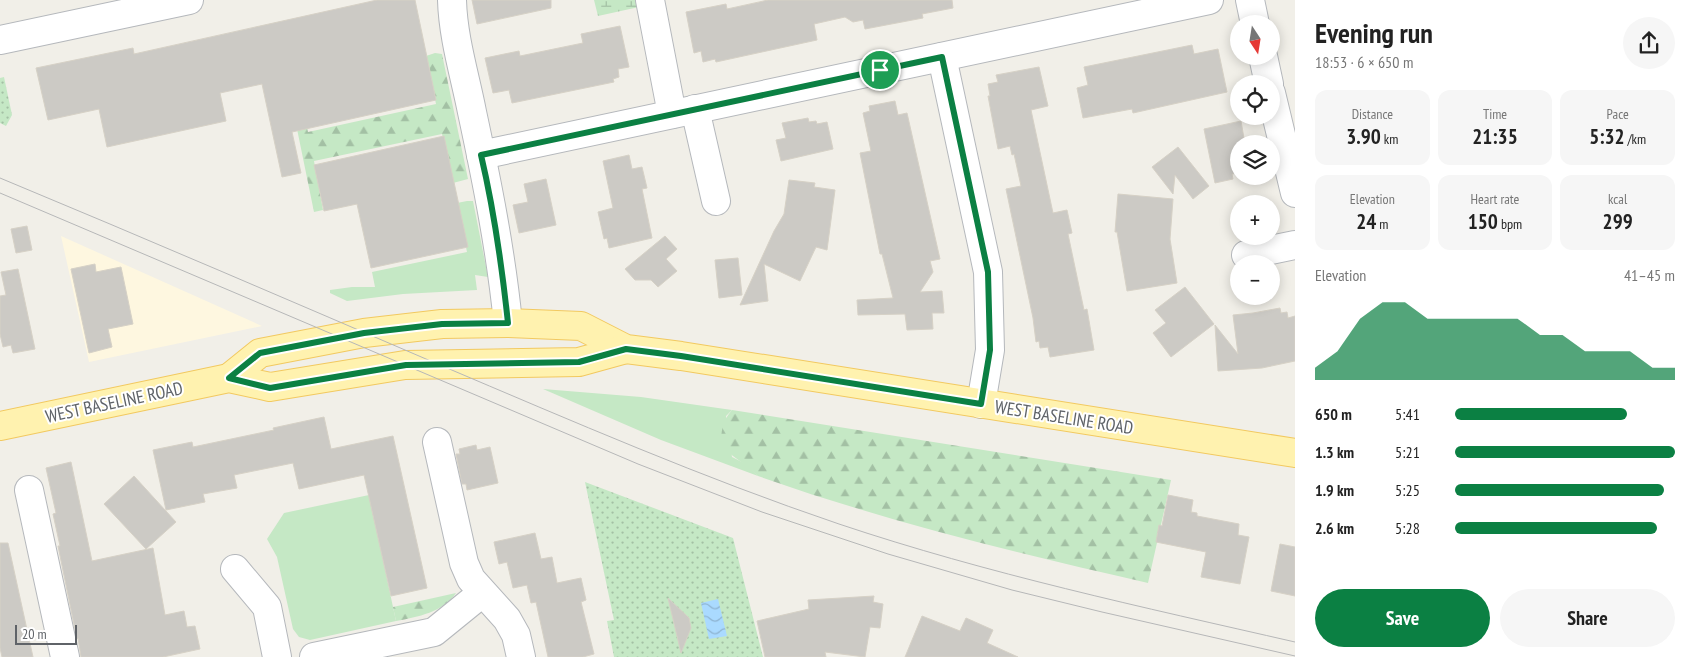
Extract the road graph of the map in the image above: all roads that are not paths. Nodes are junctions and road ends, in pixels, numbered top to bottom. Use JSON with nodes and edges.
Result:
{"nodes":[{"id":1,"x":189,"y":0,"type":"edge"},
{"id":2,"x":452,"y":0,"type":"edge"},
{"id":3,"x":650,"y":0,"type":"edge"},
{"id":4,"x":1209,"y":0,"type":"edge"},
{"id":5,"x":1250,"y":0,"type":"edge"},
{"id":6,"x":1253,"y":15,"type":"edge"},
{"id":7,"x":0,"y":40,"type":"edge"},
{"id":8,"x":942,"y":57,"type":"junction"},
{"id":9,"x":684,"y":111,"type":"junction"},
{"id":10,"x":1279,"y":125,"type":"edge"},
{"id":11,"x":481,"y":155,"type":"junction"},
{"id":12,"x":1295,"y":193,"type":"edge"},
{"id":13,"x":716,"y":201,"type":"dead end"},
{"id":14,"x":1295,"y":245,"type":"edge"},
{"id":15,"x":1246,"y":255,"type":"dead end"},
{"id":16,"x":508,"y":323,"type":"junction"},
{"id":17,"x":626,"y":349,"type":"junction"},
{"id":18,"x":229,"y":378,"type":"junction"},
{"id":19,"x":981,"y":404,"type":"junction"},
{"id":20,"x":0,"y":426,"type":"edge"},
{"id":21,"x":437,"y":442,"type":"dead end"},
{"id":22,"x":1295,"y":453,"type":"edge"},
{"id":23,"x":29,"y":490,"type":"dead end"},
{"id":24,"x":235,"y":569,"type":"dead end"},
{"id":25,"x":482,"y":593,"type":"junction"},
{"id":26,"x":65,"y":657,"type":"edge"},
{"id":27,"x":277,"y":657,"type":"edge"},
{"id":28,"x":314,"y":657,"type":"edge"},
{"id":29,"x":521,"y":657,"type":"edge"}],
"edges":[{"from":1,"to":7,"type":"street"},
{"from":2,"to":11,"type":"street"},
{"from":3,"to":9,"type":"street"},
{"from":4,"to":8,"type":"street"},
{"from":5,"to":6,"type":"street"},
{"from":8,"to":9,"type":"street"},
{"from":8,"to":19,"type":"street"},
{"from":9,"to":11,"type":"street"},
{"from":9,"to":13,"type":"street"},
{"from":10,"to":12,"type":"street"},
{"from":11,"to":16,"type":"street"},
{"from":14,"to":15,"type":"street"},
{"from":16,"to":17,"type":"main road","name":"WEST BASELINE ROAD"},
{"from":16,"to":18,"type":"main road","name":"WEST BASELINE ROAD"},
{"from":17,"to":18,"type":"main road","name":"WEST BASELINE ROAD"},
{"from":17,"to":19,"type":"main road","name":"WEST BASELINE ROAD"},
{"from":18,"to":20,"type":"main road","name":"WEST BASELINE ROAD"},
{"from":19,"to":22,"type":"main road","name":"WEST BASELINE ROAD"},
{"from":21,"to":25,"type":"street"},
{"from":23,"to":26,"type":"street"},
{"from":24,"to":27,"type":"street"},
{"from":25,"to":28,"type":"street"},
{"from":25,"to":29,"type":"street"}]}
